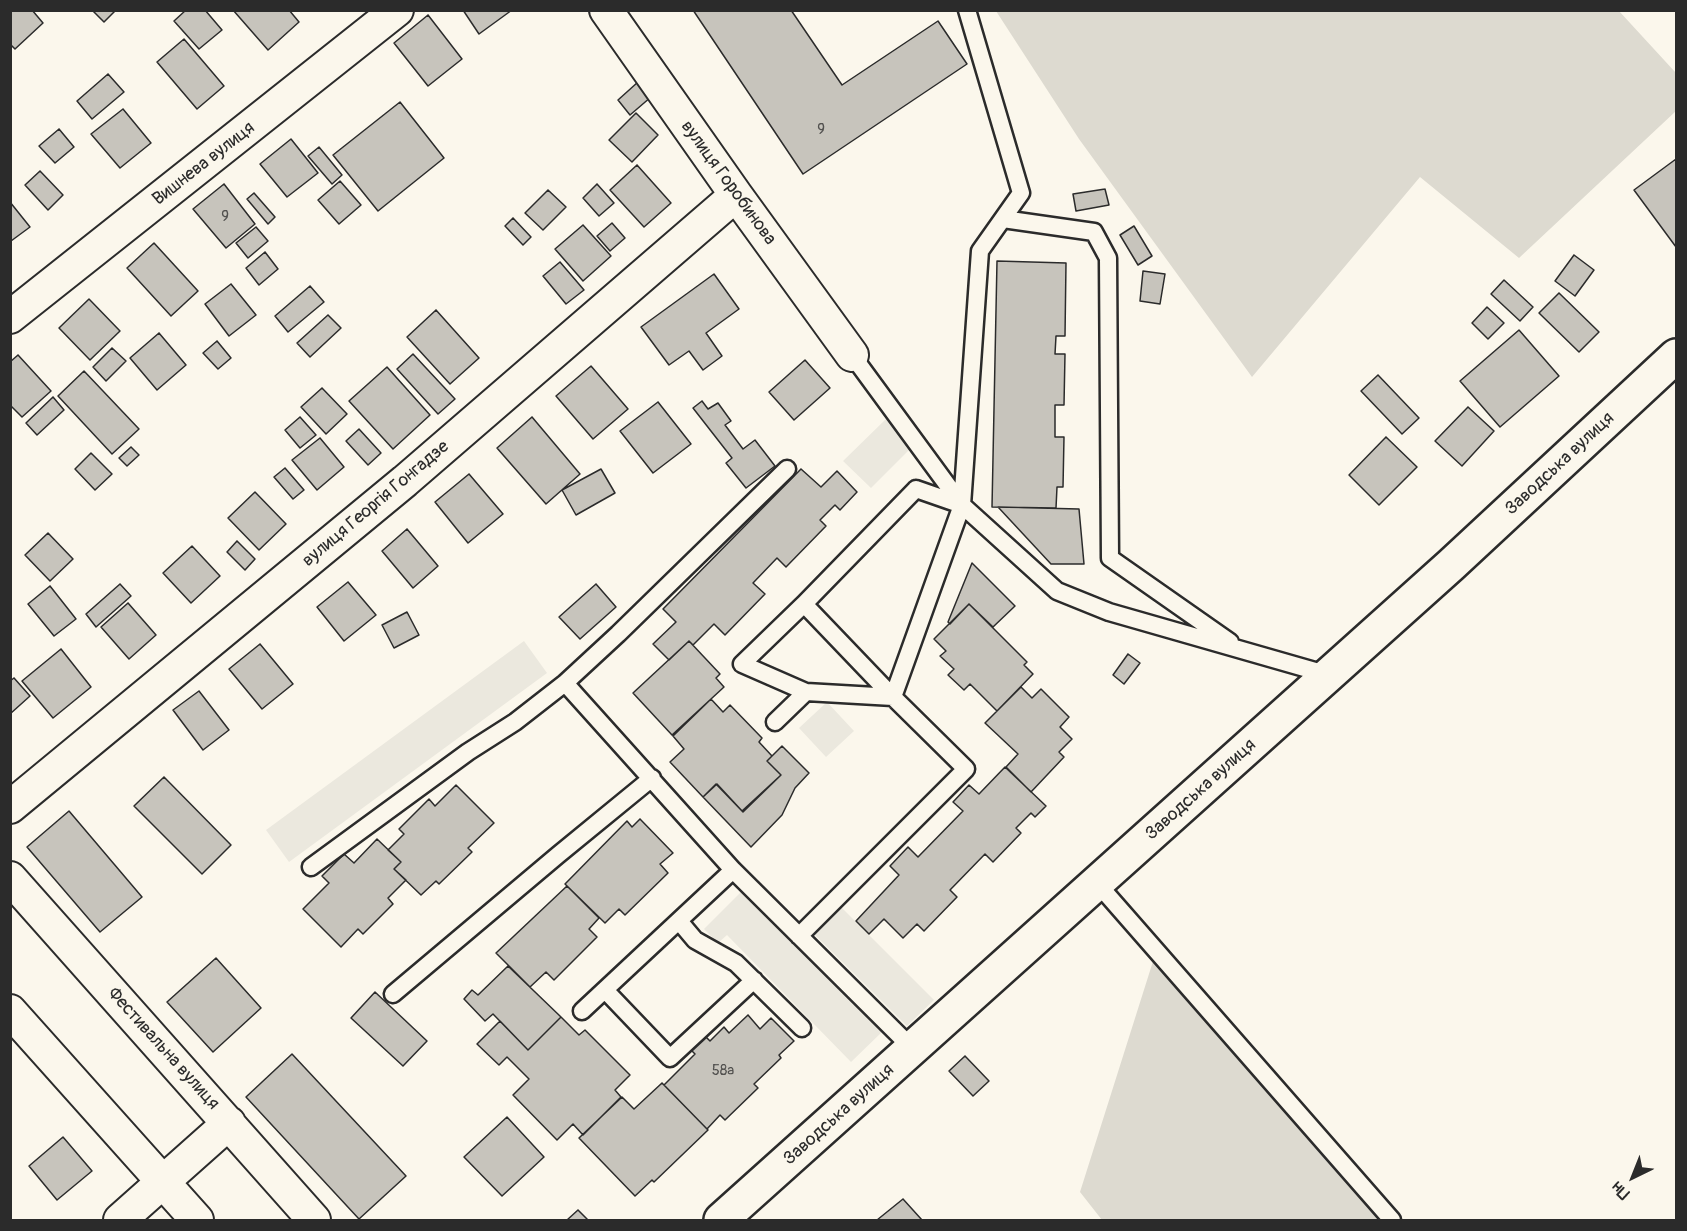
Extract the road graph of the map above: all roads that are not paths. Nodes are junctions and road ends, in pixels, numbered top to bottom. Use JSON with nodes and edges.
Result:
{"nodes":[{"id":1,"x":397,"y":10,"type":"edge"},
{"id":2,"x":606,"y":10,"type":"edge"},
{"id":3,"x":968,"y":10,"type":"edge"},
{"id":4,"x":736,"y":195,"type":"junction"},
{"id":5,"x":1003,"y":219,"type":"junction"},
{"id":6,"x":10,"y":317,"type":"edge"},
{"id":7,"x":852,"y":355,"type":"joint"},
{"id":8,"x":1677,"y":356,"type":"edge"},
{"id":9,"x":787,"y":469,"type":"dead end"},
{"id":10,"x":962,"y":505,"type":"junction"},
{"id":11,"x":804,"y":604,"type":"junction"},
{"id":12,"x":1240,"y":650,"type":"junction"},
{"id":13,"x":1329,"y":675,"type":"junction"},
{"id":14,"x":564,"y":683,"type":"junction"},
{"id":15,"x":806,"y":692,"type":"junction"},
{"id":16,"x":893,"y":697,"type":"junction"},
{"id":17,"x":775,"y":722,"type":"dead end"},
{"id":18,"x":652,"y":778,"type":"junction"},
{"id":19,"x":10,"y":807,"type":"edge"},
{"id":20,"x":311,"y":867,"type":"dead end"},
{"id":21,"x":733,"y":870,"type":"junction"},
{"id":22,"x":10,"y":878,"type":"edge"},
{"id":23,"x":1097,"y":883,"type":"junction"},
{"id":24,"x":679,"y":921,"type":"junction"},
{"id":25,"x":799,"y":936,"type":"junction"},
{"id":26,"x":754,"y":980,"type":"junction"},
{"id":27,"x":604,"y":990,"type":"junction"},
{"id":28,"x":393,"y":994,"type":"dead end"},
{"id":29,"x":10,"y":1011,"type":"edge"},
{"id":30,"x":582,"y":1011,"type":"dead end"},
{"id":31,"x":801,"y":1028,"type":"dead end"},
{"id":32,"x":913,"y":1049,"type":"junction"},
{"id":33,"x":229,"y":1123,"type":"junction"},
{"id":34,"x":163,"y":1182,"type":"junction"},
{"id":35,"x":120,"y":1221,"type":"edge"},
{"id":36,"x":197,"y":1221,"type":"edge"},
{"id":37,"x":314,"y":1221,"type":"edge"},
{"id":38,"x":721,"y":1221,"type":"edge"},
{"id":39,"x":1392,"y":1221,"type":"edge"}],
"edges":[{"from":1,"to":6,"type":"street","name":"Вишнева вулиця"},
{"from":2,"to":4,"type":"street","name":"вулиця Горобинова"},
{"from":3,"to":5,"type":"lane"},
{"from":4,"to":7,"type":"street","name":"вулиця Горобинова"},
{"from":4,"to":19,"type":"street","name":"вулиця Георгія Гонгадзе"},
{"from":5,"to":10,"type":"lane"},
{"from":5,"to":12,"type":"lane"},
{"from":7,"to":10,"type":"lane"},
{"from":8,"to":13,"type":"main road","name":"Заводська вулиця"},
{"from":9,"to":14,"type":"lane"},
{"from":10,"to":11,"type":"lane"},
{"from":10,"to":12,"type":"lane"},
{"from":10,"to":16,"type":"lane"},
{"from":11,"to":15,"type":"lane"},
{"from":11,"to":16,"type":"lane"},
{"from":12,"to":13,"type":"lane"},
{"from":13,"to":23,"type":"main road","name":"Заводська вулиця"},
{"from":14,"to":18,"type":"lane"},
{"from":14,"to":20,"type":"lane"},
{"from":15,"to":16,"type":"lane"},
{"from":15,"to":17,"type":"lane"},
{"from":16,"to":25,"type":"lane"},
{"from":18,"to":21,"type":"lane"},
{"from":18,"to":28,"type":"lane"},
{"from":21,"to":24,"type":"lane"},
{"from":21,"to":25,"type":"lane"},
{"from":22,"to":33,"type":"street","name":"Фестивальна вулиця"},
{"from":23,"to":32,"type":"main road","name":"Заводська вулиця"},
{"from":23,"to":39,"type":"lane"},
{"from":24,"to":26,"type":"lane"},
{"from":24,"to":27,"type":"lane"},
{"from":25,"to":32,"type":"lane"},
{"from":26,"to":27,"type":"lane"},
{"from":26,"to":31,"type":"lane"},
{"from":27,"to":30,"type":"lane"},
{"from":29,"to":34,"type":"street"},
{"from":32,"to":38,"type":"main road","name":"Заводська вулиця"},
{"from":33,"to":34,"type":"street"},
{"from":33,"to":37,"type":"street","name":"Фестивальна вулиця"},
{"from":34,"to":35,"type":"street"},
{"from":34,"to":36,"type":"street"}]}
